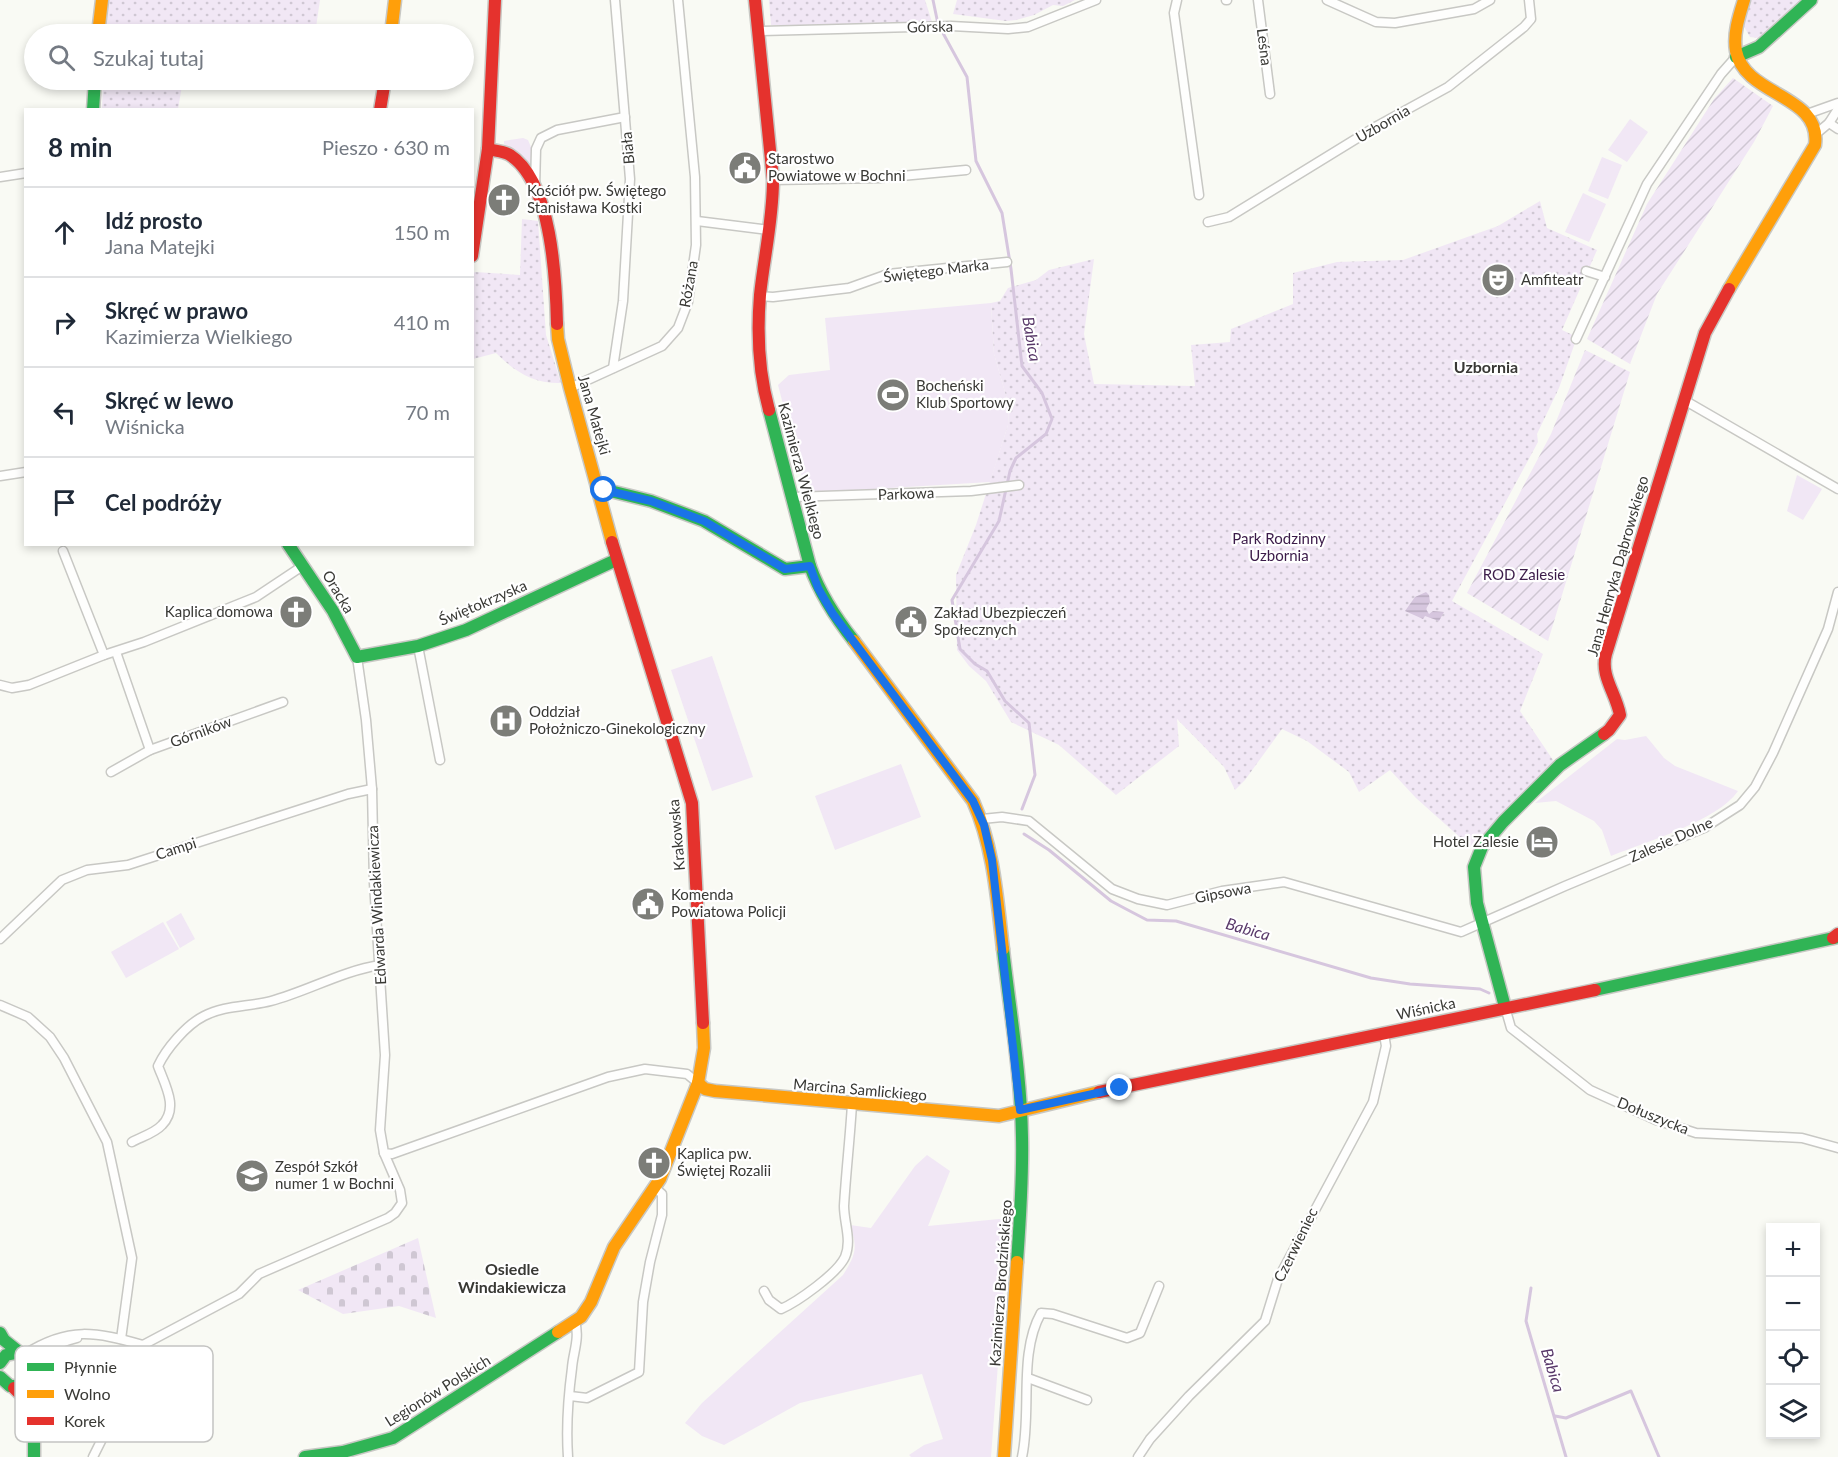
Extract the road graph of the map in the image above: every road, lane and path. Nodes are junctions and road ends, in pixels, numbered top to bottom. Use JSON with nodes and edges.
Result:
{"nodes":[{"id":1,"x":102,"y":0,"type":"edge"},
{"id":2,"x":395,"y":0,"type":"edge"},
{"id":3,"x":495,"y":0,"type":"edge"},
{"id":4,"x":615,"y":0,"type":"edge"},
{"id":5,"x":678,"y":0,"type":"edge"},
{"id":6,"x":755,"y":0,"type":"edge"},
{"id":7,"x":1096,"y":0,"type":"edge"},
{"id":8,"x":1177,"y":0,"type":"edge"},
{"id":9,"x":1258,"y":0,"type":"edge"},
{"id":10,"x":1327,"y":0,"type":"edge"},
{"id":11,"x":1490,"y":0,"type":"edge"},
{"id":12,"x":1529,"y":0,"type":"edge"},
{"id":13,"x":1744,"y":0,"type":"edge"},
{"id":14,"x":1811,"y":0,"type":"edge"},
{"id":15,"x":99,"y":24,"type":"edge"},
{"id":16,"x":392,"y":24,"type":"edge"},
{"id":17,"x":759,"y":31,"type":"junction"},
{"id":18,"x":1736,"y":57,"type":"junction"},
{"id":19,"x":94,"y":90,"type":"edge"},
{"id":20,"x":383,"y":90,"type":"edge"},
{"id":21,"x":1270,"y":94,"type":"dead end"},
{"id":22,"x":1838,"y":103,"type":"edge"},
{"id":23,"x":93,"y":108,"type":"edge"},
{"id":24,"x":380,"y":108,"type":"edge"},
{"id":25,"x":1838,"y":109,"type":"edge"},
{"id":26,"x":1807,"y":114,"type":"junction"},
{"id":27,"x":625,"y":117,"type":"junction"},
{"id":28,"x":1829,"y":123,"type":"junction"},
{"id":29,"x":1838,"y":129,"type":"edge"},
{"id":30,"x":1817,"y":133,"type":"junction"},
{"id":31,"x":488,"y":149,"type":"junction"},
{"id":32,"x":966,"y":170,"type":"dead end"},
{"id":33,"x":24,"y":173,"type":"edge"},
{"id":34,"x":0,"y":177,"type":"edge"},
{"id":35,"x":773,"y":180,"type":"junction"},
{"id":36,"x":535,"y":189,"type":"junction"},
{"id":37,"x":1199,"y":195,"type":"dead end"},
{"id":38,"x":697,"y":221,"type":"junction"},
{"id":39,"x":1208,"y":222,"type":"dead end"},
{"id":40,"x":769,"y":230,"type":"junction"},
{"id":41,"x":474,"y":243,"type":"edge"},
{"id":42,"x":1007,"y":262,"type":"dead end"},
{"id":43,"x":1586,"y":271,"type":"dead end"},
{"id":44,"x":1605,"y":277,"type":"junction"},
{"id":45,"x":760,"y":296,"type":"junction"},
{"id":46,"x":1576,"y":339,"type":"dead end"},
{"id":47,"x":613,"y":368,"type":"junction"},
{"id":48,"x":570,"y":388,"type":"junction"},
{"id":49,"x":1684,"y":400,"type":"junction"},
{"id":50,"x":24,"y":472,"type":"edge"},
{"id":51,"x":0,"y":476,"type":"edge"},
{"id":52,"x":1017,"y":486,"type":"dead end"},
{"id":53,"x":598,"y":488,"type":"junction"},
{"id":54,"x":1838,"y":489,"type":"edge"},
{"id":55,"x":792,"y":497,"type":"junction"},
{"id":56,"x":293,"y":546,"type":"edge"},
{"id":57,"x":63,"y":551,"type":"dead end"},
{"id":58,"x":616,"y":560,"type":"junction"},
{"id":59,"x":304,"y":565,"type":"junction"},
{"id":60,"x":810,"y":566,"type":"junction"},
{"id":61,"x":1838,"y":592,"type":"edge"},
{"id":62,"x":418,"y":646,"type":"junction"},
{"id":63,"x":116,"y":651,"type":"junction"},
{"id":64,"x":104,"y":655,"type":"junction"},
{"id":65,"x":357,"y":657,"type":"junction"},
{"id":66,"x":0,"y":685,"type":"edge"},
{"id":67,"x":283,"y":702,"type":"dead end"},
{"id":68,"x":150,"y":750,"type":"junction"},
{"id":69,"x":440,"y":760,"type":"dead end"},
{"id":70,"x":111,"y":771,"type":"dead end"},
{"id":71,"x":372,"y":789,"type":"junction"},
{"id":72,"x":982,"y":819,"type":"junction"},
{"id":73,"x":1482,"y":922,"type":"junction"},
{"id":74,"x":1836,"y":936,"type":"edge"},
{"id":75,"x":0,"y":939,"type":"edge"},
{"id":76,"x":380,"y":965,"type":"junction"},
{"id":77,"x":0,"y":1005,"type":"edge"},
{"id":78,"x":1505,"y":1007,"type":"junction"},
{"id":79,"x":1384,"y":1034,"type":"junction"},
{"id":80,"x":698,"y":1083,"type":"junction"},
{"id":81,"x":852,"y":1104,"type":"junction"},
{"id":82,"x":1020,"y":1110,"type":"junction"},
{"id":83,"x":132,"y":1142,"type":"dead end"},
{"id":84,"x":1838,"y":1148,"type":"edge"},
{"id":85,"x":384,"y":1153,"type":"junction"},
{"id":86,"x":655,"y":1188,"type":"junction"},
{"id":87,"x":1159,"y":1286,"type":"dead end"},
{"id":88,"x":764,"y":1291,"type":"dead end"},
{"id":89,"x":575,"y":1322,"type":"junction"},
{"id":90,"x":0,"y":1333,"type":"edge"},
{"id":91,"x":89,"y":1335,"type":"junction"},
{"id":92,"x":121,"y":1339,"type":"junction"},
{"id":93,"x":142,"y":1345,"type":"joint"},
{"id":94,"x":36,"y":1346,"type":"edge"},
{"id":95,"x":54,"y":1346,"type":"edge"},
{"id":96,"x":15,"y":1348,"type":"edge"},
{"id":97,"x":15,"y":1353,"type":"edge"},
{"id":98,"x":0,"y":1362,"type":"edge"},
{"id":99,"x":0,"y":1377,"type":"edge"},
{"id":100,"x":1028,"y":1378,"type":"junction"},
{"id":101,"x":8,"y":1389,"type":"edge"},
{"id":102,"x":570,"y":1396,"type":"junction"},
{"id":103,"x":1087,"y":1400,"type":"dead end"},
{"id":104,"x":34,"y":1442,"type":"edge"},
{"id":105,"x":100,"y":1442,"type":"edge"},
{"id":106,"x":34,"y":1457,"type":"edge"},
{"id":107,"x":93,"y":1457,"type":"edge"},
{"id":108,"x":305,"y":1457,"type":"edge"},
{"id":109,"x":568,"y":1457,"type":"edge"},
{"id":110,"x":1004,"y":1457,"type":"edge"},
{"id":111,"x":1022,"y":1457,"type":"edge"},
{"id":112,"x":1138,"y":1457,"type":"edge"}],
"edges":[{"from":1,"to":15,"type":"street"},
{"from":2,"to":16,"type":"street"},
{"from":3,"to":31,"type":"street"},
{"from":4,"to":27,"type":"street","name":"Biała"},
{"from":5,"to":38,"type":"street","name":"Różana"},
{"from":6,"to":17,"type":"street","name":"Kazimierza Wielkiego"},
{"from":7,"to":17,"type":"street","name":"Górska"},
{"from":8,"to":37,"type":"street"},
{"from":9,"to":21,"type":"street","name":"Leśna"},
{"from":10,"to":11,"type":"street"},
{"from":12,"to":39,"type":"street","name":"Uzbornia"},
{"from":13,"to":18,"type":"street"},
{"from":14,"to":18,"type":"street"},
{"from":17,"to":35,"type":"street","name":"Kazimierza Wielkiego"},
{"from":18,"to":26,"type":"street"},
{"from":18,"to":44,"type":"street"},
{"from":19,"to":23,"type":"street"},
{"from":20,"to":24,"type":"street"},
{"from":22,"to":26,"type":"street"},
{"from":25,"to":28,"type":"street","name":"Jana Henryka Dąbrowskiego"},
{"from":26,"to":30,"type":"street"},
{"from":27,"to":36,"type":"street"},
{"from":27,"to":47,"type":"street","name":"Biała"},
{"from":28,"to":29,"type":"street"},
{"from":28,"to":30,"type":"street","name":"Jana Henryka Dąbrowskiego"},
{"from":30,"to":49,"type":"street","name":"Jana Henryka Dąbrowskiego"},
{"from":31,"to":36,"type":"street","name":"Jana Matejki"},
{"from":31,"to":41,"type":"street"},
{"from":32,"to":35,"type":"street"},
{"from":33,"to":34,"type":"street"},
{"from":35,"to":40,"type":"street","name":"Kazimierza Wielkiego"},
{"from":36,"to":48,"type":"street","name":"Jana Matejki"},
{"from":38,"to":40,"type":"street"},
{"from":38,"to":47,"type":"street","name":"Różana"},
{"from":40,"to":45,"type":"street","name":"Kazimierza Wielkiego"},
{"from":42,"to":45,"type":"street","name":"Świętego Marka"},
{"from":43,"to":44,"type":"street"},
{"from":44,"to":46,"type":"street"},
{"from":45,"to":55,"type":"street","name":"Kazimierza Wielkiego"},
{"from":47,"to":48,"type":"street","name":"Różana"},
{"from":48,"to":53,"type":"street","name":"Jana Matejki"},
{"from":49,"to":54,"type":"street"},
{"from":49,"to":73,"type":"street","name":"Jana Henryka Dąbrowskiego"},
{"from":50,"to":51,"type":"street"},
{"from":52,"to":55,"type":"street","name":"Parkowa"},
{"from":53,"to":58,"type":"street","name":"Krakowska"},
{"from":53,"to":60,"type":"street"},
{"from":55,"to":60,"type":"street","name":"Kazimierza Wielkiego"},
{"from":56,"to":59,"type":"street","name":"Oracka"},
{"from":57,"to":64,"type":"street"},
{"from":58,"to":62,"type":"street","name":"Świętokrzyska"},
{"from":58,"to":80,"type":"street","name":"Krakowska"},
{"from":59,"to":63,"type":"street"},
{"from":59,"to":65,"type":"street","name":"Oracka"},
{"from":60,"to":72,"type":"street","name":"Kazimierza Wielkiego"},
{"from":61,"to":73,"type":"street","name":"Zalesie Dolne"},
{"from":62,"to":65,"type":"street","name":"Świętokrzyska"},
{"from":62,"to":69,"type":"street"},
{"from":63,"to":64,"type":"street"},
{"from":63,"to":68,"type":"street","name":"Górników"},
{"from":64,"to":66,"type":"street"},
{"from":65,"to":71,"type":"street","name":"Edwarda Windakiewicza"},
{"from":67,"to":68,"type":"street","name":"Górników"},
{"from":68,"to":70,"type":"street"},
{"from":71,"to":75,"type":"street","name":"Campi"},
{"from":71,"to":76,"type":"street","name":"Edwarda Windakiewicza"},
{"from":72,"to":73,"type":"street","name":"Gipsowa"},
{"from":72,"to":82,"type":"street","name":"Kazimierza Wielkiego"},
{"from":73,"to":78,"type":"street","name":"Jana Henryka Dąbrowskiego"},
{"from":74,"to":78,"type":"street","name":"Wiśnicka"},
{"from":76,"to":83,"type":"street"},
{"from":76,"to":85,"type":"street","name":"Edwarda Windakiewicza"},
{"from":77,"to":92,"type":"street"},
{"from":78,"to":79,"type":"street","name":"Wiśnicka"},
{"from":78,"to":84,"type":"street","name":"Dołuszycka"},
{"from":79,"to":82,"type":"street","name":"Wiśnicka"},
{"from":79,"to":112,"type":"street","name":"Czerwieniec"},
{"from":80,"to":81,"type":"street","name":"Marcina Samlickiego"},
{"from":80,"to":85,"type":"street"},
{"from":80,"to":86,"type":"street","name":"Krakowska"},
{"from":81,"to":82,"type":"street","name":"Marcina Samlickiego"},
{"from":81,"to":88,"type":"street"},
{"from":82,"to":110,"type":"street","name":"Kazimierza Brodzińskiego"},
{"from":85,"to":93,"type":"street","name":"Edwarda Windakiewicza"},
{"from":86,"to":89,"type":"street","name":"Krakowska"},
{"from":86,"to":102,"type":"street"},
{"from":87,"to":100,"type":"street"},
{"from":89,"to":102,"type":"street"},
{"from":89,"to":108,"type":"street","name":"Legionów Polskich"},
{"from":90,"to":96,"type":"street"},
{"from":91,"to":92,"type":"street"},
{"from":91,"to":94,"type":"street"},
{"from":91,"to":95,"type":"street"},
{"from":92,"to":93,"type":"street"},
{"from":97,"to":98,"type":"street"},
{"from":99,"to":101,"type":"street"},
{"from":100,"to":103,"type":"street"},
{"from":100,"to":111,"type":"street"},
{"from":102,"to":109,"type":"street"},
{"from":104,"to":106,"type":"street"},
{"from":105,"to":107,"type":"street"}]}
